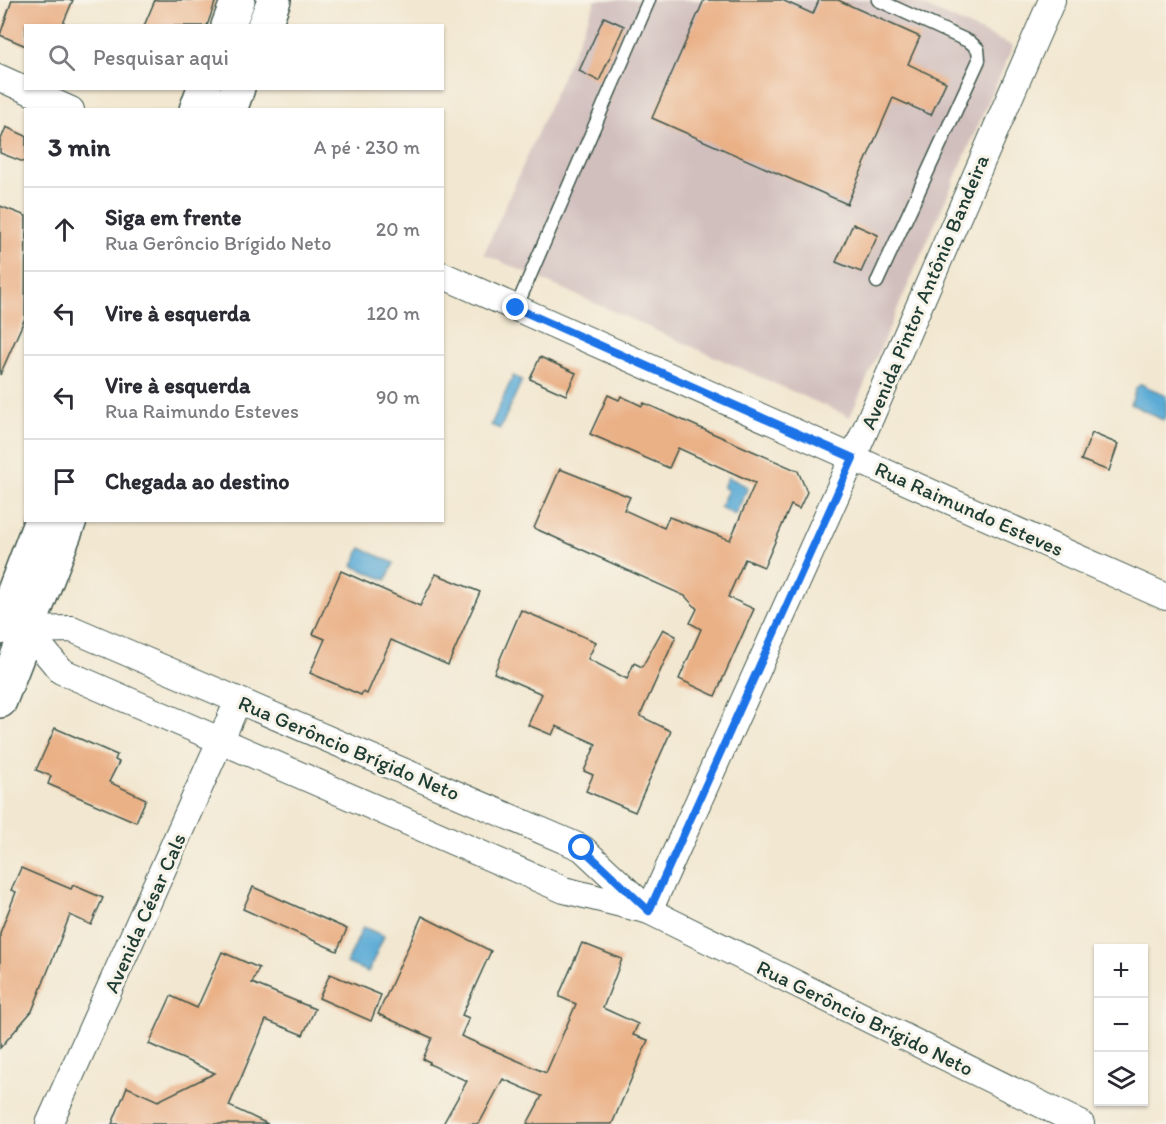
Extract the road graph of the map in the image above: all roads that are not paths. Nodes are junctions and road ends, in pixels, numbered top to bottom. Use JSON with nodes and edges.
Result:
{"nodes":[{"id":1,"x":238,"y":0,"type":"edge"},
{"id":2,"x":274,"y":0,"type":"edge"},
{"id":3,"x":650,"y":0,"type":"edge"},
{"id":4,"x":878,"y":0,"type":"edge"},
{"id":5,"x":1052,"y":0,"type":"edge"},
{"id":6,"x":229,"y":24,"type":"edge"},
{"id":7,"x":265,"y":24,"type":"edge"},
{"id":8,"x":0,"y":78,"type":"edge"},
{"id":9,"x":24,"y":89,"type":"edge"},
{"id":10,"x":26,"y":90,"type":"edge"},
{"id":11,"x":203,"y":90,"type":"edge"},
{"id":12,"x":237,"y":90,"type":"edge"},
{"id":13,"x":66,"y":108,"type":"edge"},
{"id":14,"x":197,"y":108,"type":"edge"},
{"id":15,"x":231,"y":108,"type":"edge"},
{"id":16,"x":444,"y":276,"type":"edge"},
{"id":17,"x":877,"y":282,"type":"dead end"},
{"id":18,"x":516,"y":308,"type":"junction"},
{"id":19,"x":853,"y":458,"type":"junction"},
{"id":20,"x":40,"y":522,"type":"edge"},
{"id":21,"x":69,"y":522,"type":"edge"},
{"id":22,"x":1166,"y":597,"type":"edge"},
{"id":23,"x":8,"y":624,"type":"edge"},
{"id":24,"x":0,"y":701,"type":"edge"},
{"id":25,"x":238,"y":701,"type":"junction"},
{"id":26,"x":220,"y":740,"type":"junction"},
{"id":27,"x":649,"y":911,"type":"junction"},
{"id":28,"x":1075,"y":1123,"type":"edge"},
{"id":29,"x":50,"y":1124,"type":"edge"}],
"edges":[{"from":1,"to":6,"type":"main road"},
{"from":2,"to":7,"type":"main road"},
{"from":3,"to":18,"type":"lane"},
{"from":4,"to":17,"type":"lane"},
{"from":5,"to":19,"type":"street","name":"Avenida Pintor Antônio Bandeira"},
{"from":8,"to":9,"type":"street"},
{"from":10,"to":13,"type":"street"},
{"from":11,"to":14,"type":"main road"},
{"from":12,"to":15,"type":"main road"},
{"from":16,"to":18,"type":"street","name":"Rua Raimundo Esteves"},
{"from":18,"to":19,"type":"street","name":"Rua Raimundo Esteves"},
{"from":19,"to":22,"type":"street","name":"Rua Raimundo Esteves"},
{"from":19,"to":27,"type":"street","name":"Avenida Pintor Antônio Bandeira"},
{"from":20,"to":23,"type":"main road"},
{"from":21,"to":23,"type":"main road"},
{"from":23,"to":24,"type":"main road"},
{"from":23,"to":25,"type":"street","name":"Rua Gerôncio Brígido Neto"},
{"from":23,"to":26,"type":"street","name":"Rua Gerôncio Brígido Neto"},
{"from":25,"to":26,"type":"street","name":"Avenida César Cals"},
{"from":25,"to":27,"type":"street","name":"Rua Gerôncio Brígido Neto"},
{"from":26,"to":27,"type":"street","name":"Rua Gerôncio Brígido Neto"},
{"from":26,"to":29,"type":"street","name":"Avenida César Cals"},
{"from":27,"to":28,"type":"street","name":"Rua Gerôncio Brígido Neto"}]}
